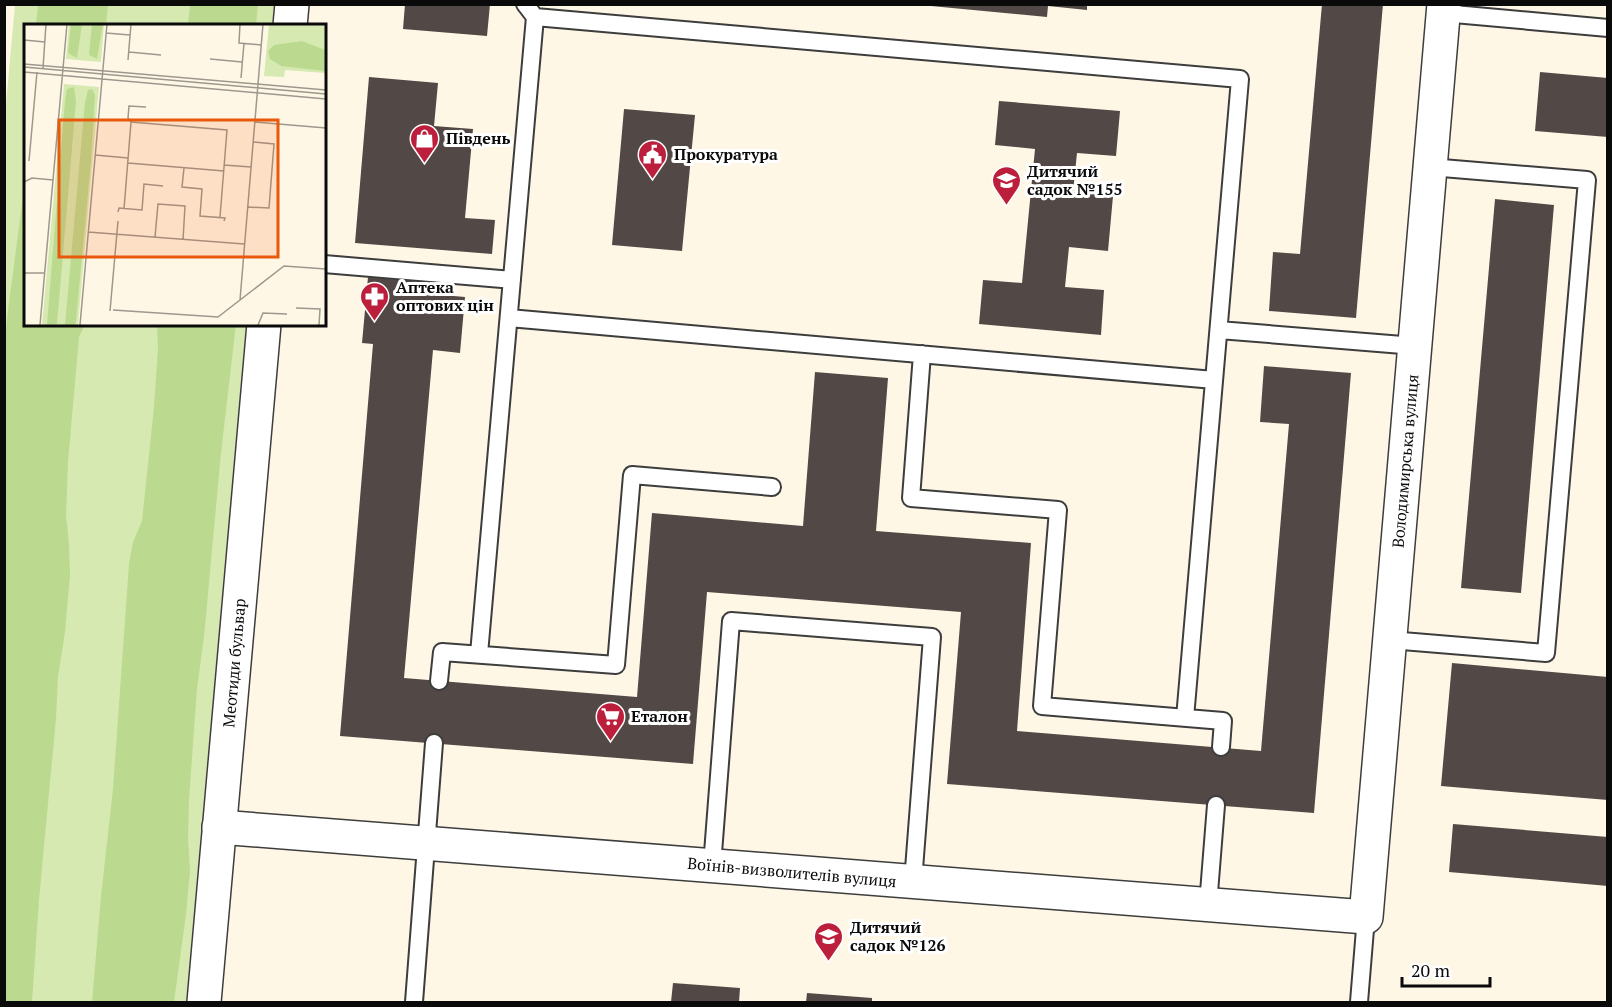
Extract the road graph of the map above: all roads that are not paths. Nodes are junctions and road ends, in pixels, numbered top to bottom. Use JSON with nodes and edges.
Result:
{"nodes":[{"id":1,"x":292,"y":4,"type":"edge"},
{"id":2,"x":1444,"y":9,"type":"edge"},
{"id":3,"x":530,"y":10,"type":"edge"},
{"id":4,"x":573,"y":12,"type":"edge"},
{"id":5,"x":290,"y":24,"type":"edge"},
{"id":6,"x":1608,"y":28,"type":"edge"},
{"id":7,"x":1430,"y":167,"type":"junction"},
{"id":8,"x":326,"y":264,"type":"edge"},
{"id":9,"x":512,"y":280,"type":"junction"},
{"id":10,"x":509,"y":318,"type":"junction"},
{"id":11,"x":264,"y":326,"type":"edge"},
{"id":12,"x":1219,"y":330,"type":"junction"},
{"id":13,"x":1415,"y":346,"type":"junction"},
{"id":14,"x":922,"y":354,"type":"junction"},
{"id":15,"x":1214,"y":380,"type":"junction"},
{"id":16,"x":772,"y":487,"type":"dead end"},
{"id":17,"x":1390,"y":640,"type":"junction"},
{"id":18,"x":479,"y":654,"type":"junction"},
{"id":19,"x":439,"y":681,"type":"dead end"},
{"id":20,"x":1185,"y":718,"type":"junction"},
{"id":21,"x":434,"y":743,"type":"dead end"},
{"id":22,"x":1221,"y":747,"type":"dead end"},
{"id":23,"x":1216,"y":805,"type":"dead end"},
{"id":24,"x":219,"y":827,"type":"junction"},
{"id":25,"x":426,"y":843,"type":"junction"},
{"id":26,"x":712,"y":866,"type":"junction"},
{"id":27,"x":913,"y":882,"type":"junction"},
{"id":28,"x":1208,"y":905,"type":"junction"},
{"id":29,"x":1366,"y":918,"type":"junction"},
{"id":30,"x":204,"y":1002,"type":"edge"},
{"id":31,"x":414,"y":1002,"type":"edge"},
{"id":32,"x":1359,"y":1002,"type":"edge"}],
"edges":[{"from":1,"to":5,"type":"street"},
{"from":2,"to":6,"type":"lane"},
{"from":2,"to":7,"type":"street","name":"Володимирська вулиця"},
{"from":3,"to":4,"type":"lane"},
{"from":3,"to":9,"type":"lane"},
{"from":4,"to":12,"type":"lane"},
{"from":7,"to":13,"type":"street","name":"Володимирська вулиця"},
{"from":7,"to":17,"type":"lane"},
{"from":8,"to":9,"type":"lane"},
{"from":9,"to":10,"type":"lane"},
{"from":10,"to":14,"type":"lane"},
{"from":10,"to":18,"type":"lane"},
{"from":11,"to":24,"type":"street","name":"Меотиди бульвар"},
{"from":12,"to":13,"type":"lane"},
{"from":12,"to":15,"type":"lane"},
{"from":13,"to":17,"type":"street","name":"Володимирська вулиця"},
{"from":14,"to":15,"type":"lane"},
{"from":14,"to":20,"type":"lane"},
{"from":15,"to":20,"type":"lane"},
{"from":16,"to":18,"type":"lane"},
{"from":17,"to":29,"type":"street","name":"Володимирська вулиця"},
{"from":18,"to":19,"type":"lane"},
{"from":20,"to":22,"type":"lane"},
{"from":21,"to":25,"type":"lane"},
{"from":23,"to":28,"type":"lane"},
{"from":24,"to":25,"type":"street","name":"Воїнів-визволителів вулиця"},
{"from":24,"to":30,"type":"street","name":"Меотиди бульвар"},
{"from":25,"to":26,"type":"street","name":"Воїнів-визволителів вулиця"},
{"from":25,"to":31,"type":"lane"},
{"from":26,"to":27,"type":"street","name":"Воїнів-визволителів вулиця"},
{"from":26,"to":27,"type":"lane"},
{"from":27,"to":28,"type":"street","name":"Воїнів-визволителів вулиця"},
{"from":28,"to":29,"type":"street","name":"Воїнів-визволителів вулиця"},
{"from":29,"to":32,"type":"lane"}]}
